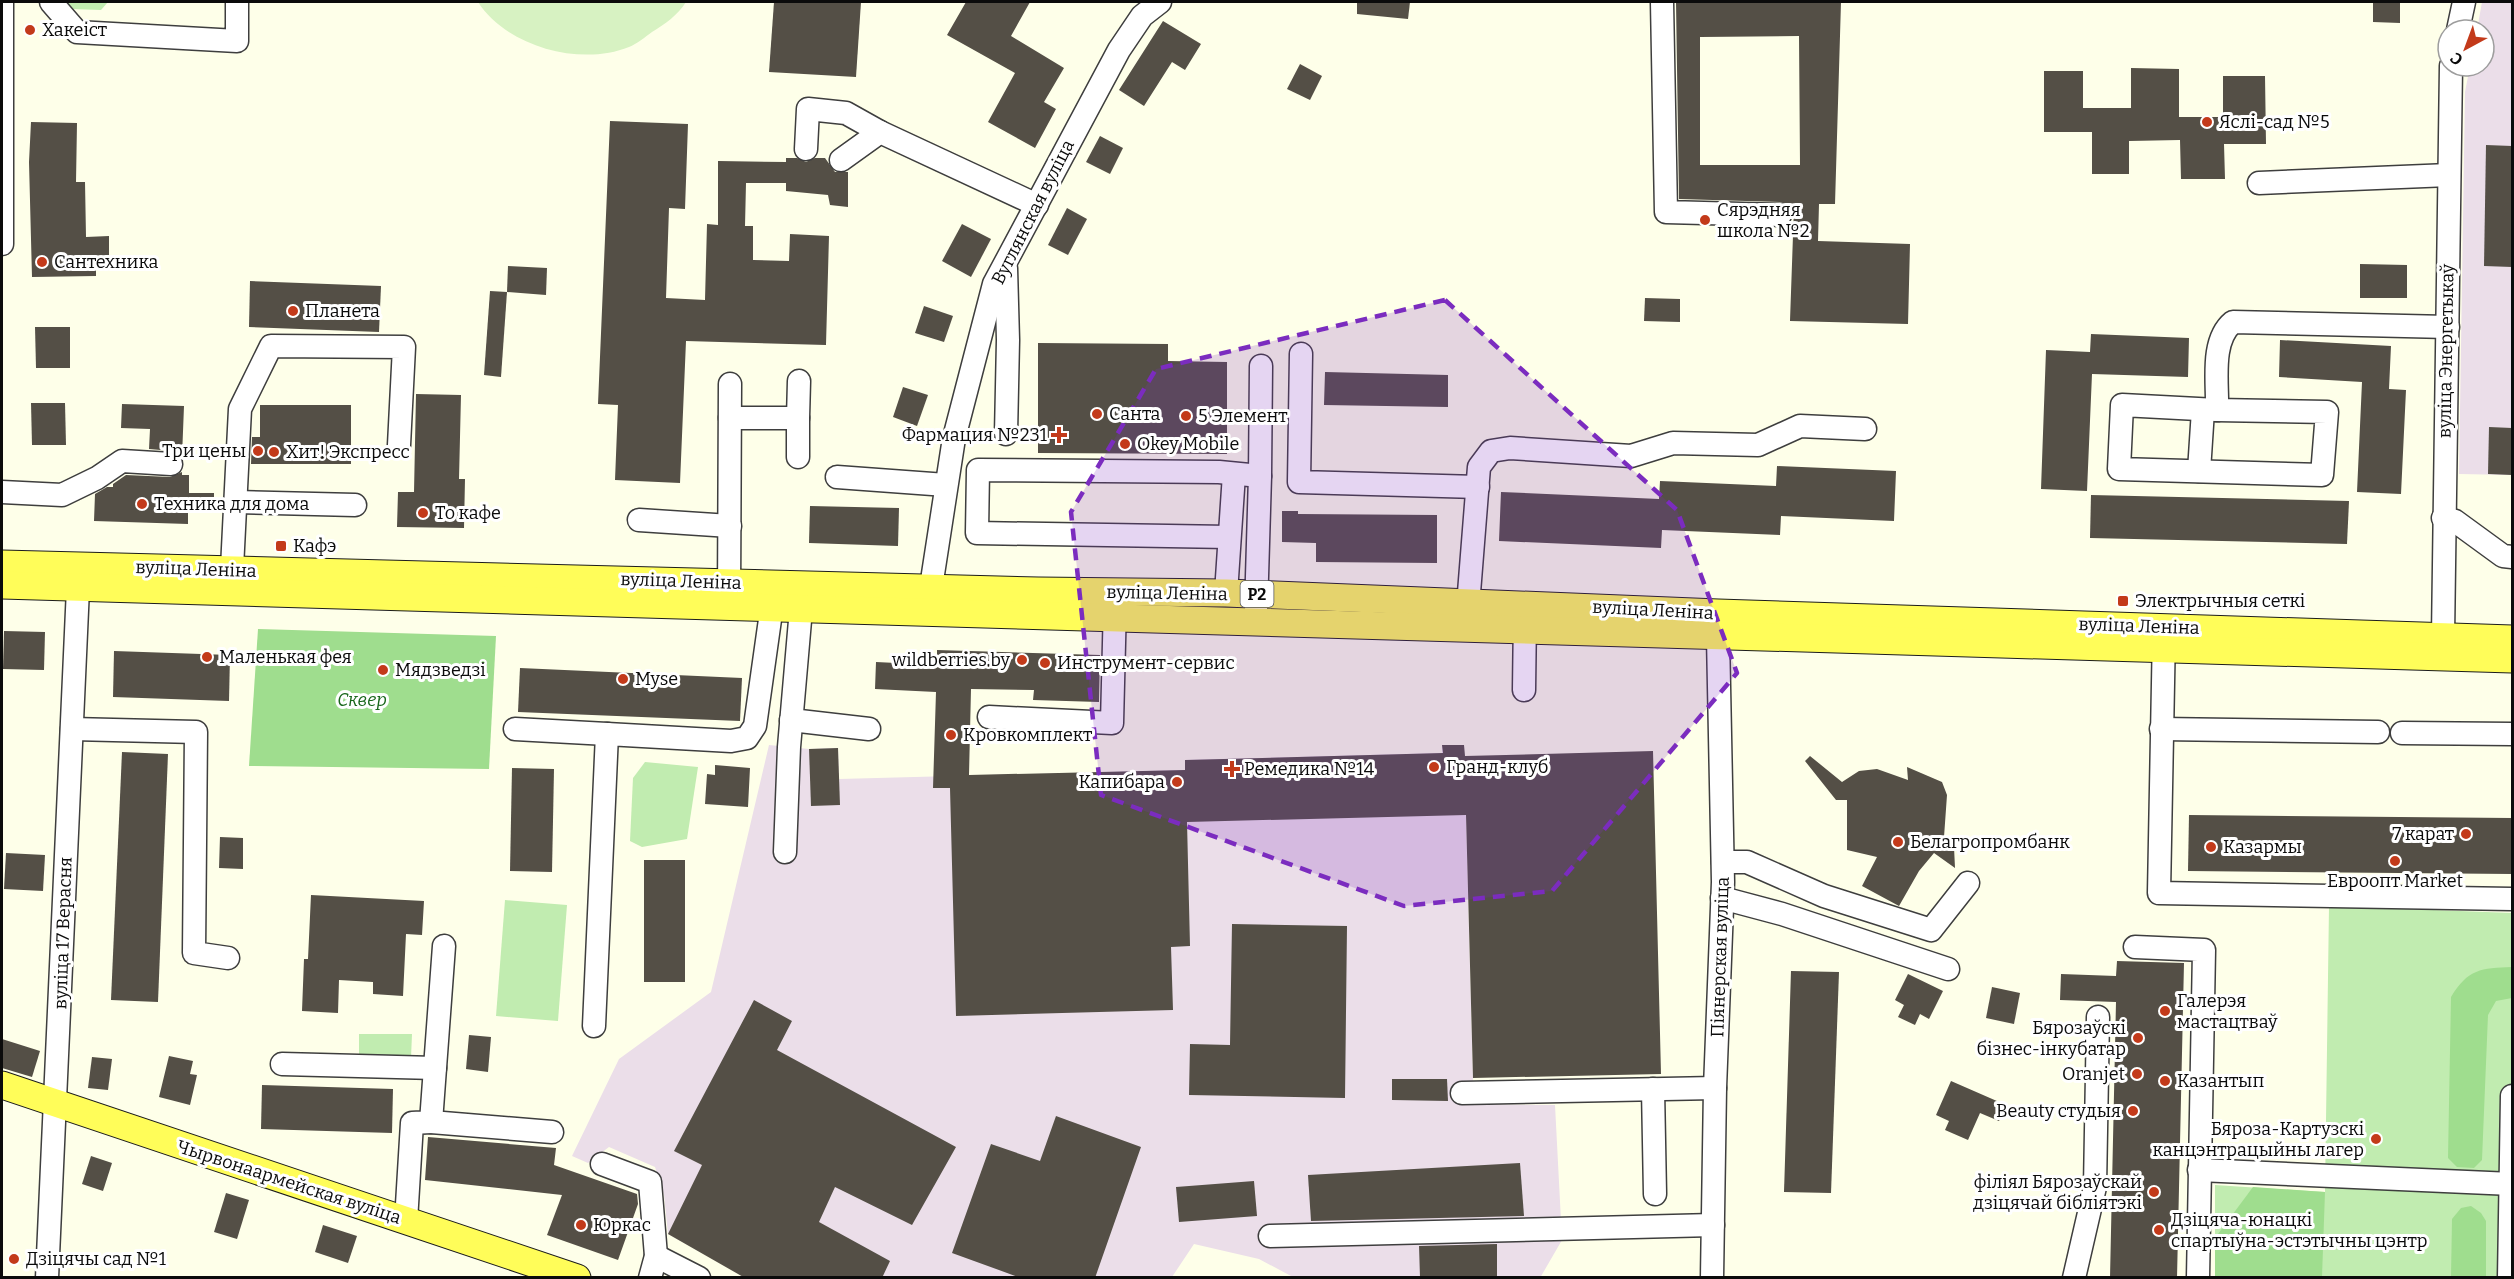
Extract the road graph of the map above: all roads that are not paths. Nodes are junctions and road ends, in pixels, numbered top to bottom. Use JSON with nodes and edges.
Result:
{"nodes":[{"id":1,"x":2,"y":2,"type":"edge"},
{"id":2,"x":51,"y":2,"type":"edge"},
{"id":3,"x":237,"y":2,"type":"edge"},
{"id":4,"x":1160,"y":2,"type":"edge"},
{"id":5,"x":1662,"y":2,"type":"edge"},
{"id":6,"x":2464,"y":2,"type":"edge"},
{"id":7,"x":2461,"y":18,"type":"edge"},
{"id":8,"x":2451,"y":78,"type":"edge"},
{"id":9,"x":880,"y":132,"type":"junction"},
{"id":10,"x":806,"y":149,"type":"dead end"},
{"id":11,"x":841,"y":160,"type":"dead end"},
{"id":12,"x":2449,"y":175,"type":"junction"},
{"id":13,"x":2259,"y":183,"type":"dead end"},
{"id":14,"x":2,"y":194,"type":"edge"},
{"id":15,"x":1036,"y":205,"type":"junction"},
{"id":16,"x":1780,"y":215,"type":"dead end"},
{"id":17,"x":2,"y":244,"type":"edge"},
{"id":18,"x":1006,"y":263,"type":"junction"},
{"id":19,"x":2448,"y":327,"type":"junction"},
{"id":20,"x":1301,"y":354,"type":"dead end"},
{"id":21,"x":1261,"y":366,"type":"dead end"},
{"id":22,"x":799,"y":381,"type":"dead end"},
{"id":23,"x":730,"y":384,"type":"dead end"},
{"id":24,"x":2210,"y":410,"type":"junction"},
{"id":25,"x":730,"y":418,"type":"junction"},
{"id":26,"x":798,"y":418,"type":"junction"},
{"id":27,"x":1865,"y":429,"type":"dead end"},
{"id":28,"x":1006,"y":434,"type":"dead end"},
{"id":29,"x":399,"y":445,"type":"dead end"},
{"id":30,"x":798,"y":457,"type":"dead end"},
{"id":31,"x":171,"y":464,"type":"dead end"},
{"id":32,"x":2199,"y":471,"type":"junction"},
{"id":33,"x":1234,"y":474,"type":"junction"},
{"id":34,"x":1260,"y":476,"type":"junction"},
{"id":35,"x":837,"y":477,"type":"dead end"},
{"id":36,"x":946,"y":485,"type":"junction"},
{"id":37,"x":1478,"y":487,"type":"junction"},
{"id":38,"x":2,"y":492,"type":"edge"},
{"id":39,"x":236,"y":502,"type":"junction"},
{"id":40,"x":355,"y":505,"type":"dead end"},
{"id":41,"x":2443,"y":518,"type":"junction"},
{"id":42,"x":639,"y":520,"type":"dead end"},
{"id":43,"x":730,"y":526,"type":"junction"},
{"id":44,"x":1229,"y":537,"type":"junction"},
{"id":45,"x":2508,"y":556,"type":"edge"},
{"id":46,"x":2,"y":564,"type":"edge"},
{"id":47,"x":78,"y":577,"type":"junction"},
{"id":48,"x":232,"y":581,"type":"junction"},
{"id":49,"x":2,"y":585,"type":"edge"},
{"id":50,"x":1226,"y":593,"type":"junction"},
{"id":51,"x":1257,"y":594,"type":"junction"},
{"id":52,"x":729,"y":595,"type":"junction"},
{"id":53,"x":774,"y":596,"type":"junction"},
{"id":54,"x":930,"y":600,"type":"junction"},
{"id":55,"x":1467,"y":601,"type":"junction"},
{"id":56,"x":1115,"y":605,"type":"junction"},
{"id":57,"x":801,"y":609,"type":"junction"},
{"id":58,"x":1525,"y":618,"type":"junction"},
{"id":59,"x":1255,"y":622,"type":"junction"},
{"id":60,"x":1718,"y":625,"type":"junction"},
{"id":61,"x":1467,"y":629,"type":"junction"},
{"id":62,"x":2164,"y":638,"type":"junction"},
{"id":63,"x":2512,"y":639,"type":"edge"},
{"id":64,"x":2443,"y":647,"type":"junction"},
{"id":65,"x":2512,"y":659,"type":"edge"},
{"id":66,"x":1524,"y":690,"type":"dead end"},
{"id":67,"x":989,"y":717,"type":"dead end"},
{"id":68,"x":791,"y":720,"type":"junction"},
{"id":69,"x":72,"y":729,"type":"junction"},
{"id":70,"x":515,"y":729,"type":"dead end"},
{"id":71,"x":869,"y":729,"type":"dead end"},
{"id":72,"x":2161,"y":729,"type":"junction"},
{"id":73,"x":2378,"y":732,"type":"dead end"},
{"id":74,"x":2402,"y":733,"type":"dead end"},
{"id":75,"x":607,"y":734,"type":"junction"},
{"id":76,"x":2512,"y":734,"type":"edge"},
{"id":77,"x":785,"y":852,"type":"dead end"},
{"id":78,"x":1723,"y":862,"type":"junction"},
{"id":79,"x":1968,"y":883,"type":"dead end"},
{"id":80,"x":1722,"y":898,"type":"junction"},
{"id":81,"x":2512,"y":899,"type":"edge"},
{"id":82,"x":444,"y":946,"type":"dead end"},
{"id":83,"x":2136,"y":947,"type":"dead end"},
{"id":84,"x":228,"y":958,"type":"dead end"},
{"id":85,"x":1948,"y":969,"type":"dead end"},
{"id":86,"x":2098,"y":1017,"type":"dead end"},
{"id":87,"x":594,"y":1026,"type":"dead end"},
{"id":88,"x":282,"y":1064,"type":"dead end"},
{"id":89,"x":435,"y":1068,"type":"junction"},
{"id":90,"x":2,"y":1085,"type":"edge"},
{"id":91,"x":1715,"y":1088,"type":"junction"},
{"id":92,"x":1653,"y":1089,"type":"junction"},
{"id":93,"x":1462,"y":1093,"type":"dead end"},
{"id":94,"x":2512,"y":1096,"type":"edge"},
{"id":95,"x":55,"y":1103,"type":"junction"},
{"id":96,"x":431,"y":1122,"type":"junction"},
{"id":97,"x":552,"y":1132,"type":"dead end"},
{"id":98,"x":602,"y":1164,"type":"dead end"},
{"id":99,"x":2199,"y":1170,"type":"junction"},
{"id":100,"x":2512,"y":1184,"type":"edge"},
{"id":101,"x":1655,"y":1194,"type":"dead end"},
{"id":102,"x":406,"y":1221,"type":"junction"},
{"id":103,"x":1713,"y":1225,"type":"junction"},
{"id":104,"x":1270,"y":1236,"type":"dead end"},
{"id":105,"x":653,"y":1267,"type":"edge"},
{"id":106,"x":528,"y":1270,"type":"edge"},
{"id":107,"x":47,"y":1278,"type":"edge"},
{"id":108,"x":577,"y":1278,"type":"edge"},
{"id":109,"x":699,"y":1278,"type":"edge"},
{"id":110,"x":1712,"y":1278,"type":"edge"},
{"id":111,"x":2074,"y":1278,"type":"edge"},
{"id":112,"x":2198,"y":1278,"type":"edge"},
{"id":113,"x":2509,"y":1278,"type":"edge"}],
"edges":[{"from":1,"to":14,"type":"street"},
{"from":2,"to":3,"type":"street"},
{"from":4,"to":15,"type":"street","name":"Вуглянская вуліца"},
{"from":5,"to":16,"type":"street"},
{"from":6,"to":7,"type":"street"},
{"from":8,"to":12,"type":"street","name":"вуліца Энергетыкаў"},
{"from":9,"to":10,"type":"street"},
{"from":9,"to":11,"type":"street"},
{"from":9,"to":15,"type":"street"},
{"from":12,"to":13,"type":"street"},
{"from":12,"to":19,"type":"street","name":"вуліца Энергетыкаў"},
{"from":14,"to":17,"type":"street"},
{"from":15,"to":18,"type":"street","name":"Вуглянская вуліца"},
{"from":18,"to":28,"type":"street"},
{"from":18,"to":36,"type":"street","name":"Вуглянская вуліца"},
{"from":19,"to":24,"type":"street"},
{"from":19,"to":41,"type":"street","name":"вуліца Энергетыкаў"},
{"from":20,"to":37,"type":"street"},
{"from":21,"to":34,"type":"street"},
{"from":22,"to":26,"type":"street"},
{"from":23,"to":25,"type":"street"},
{"from":24,"to":32,"type":"street"},
{"from":24,"to":32,"type":"street"},
{"from":24,"to":32,"type":"street"},
{"from":25,"to":26,"type":"street"},
{"from":25,"to":43,"type":"street"},
{"from":26,"to":30,"type":"street"},
{"from":27,"to":37,"type":"street"},
{"from":29,"to":39,"type":"street"},
{"from":31,"to":38,"type":"street"},
{"from":33,"to":34,"type":"street"},
{"from":33,"to":44,"type":"street"},
{"from":33,"to":44,"type":"street"},
{"from":34,"to":51,"type":"street"},
{"from":35,"to":36,"type":"street"},
{"from":36,"to":54,"type":"street","name":"Вуглянская вуліца"},
{"from":37,"to":55,"type":"street"},
{"from":39,"to":40,"type":"street"},
{"from":39,"to":48,"type":"street"},
{"from":41,"to":45,"type":"street"},
{"from":41,"to":64,"type":"street","name":"вуліца Энергетыкаў"},
{"from":42,"to":43,"type":"street"},
{"from":43,"to":52,"type":"street"},
{"from":44,"to":50,"type":"street"},
{"from":46,"to":47,"type":"main road","name":"вуліца Леніна","number":"Р2"},
{"from":47,"to":48,"type":"main road","name":"вуліца Леніна","number":"Р2"},
{"from":47,"to":49,"type":"main road","name":"вуліца Леніна","number":"Р2"},
{"from":47,"to":69,"type":"street","name":"вуліца 17 Верасня"},
{"from":48,"to":52,"type":"main road","name":"вуліца Леніна","number":"Р2"},
{"from":50,"to":51,"type":"main road","name":"вуліца Леніна","number":"Р2"},
{"from":50,"to":56,"type":"main road","name":"вуліца Леніна","number":"Р2"},
{"from":51,"to":55,"type":"main road","name":"вуліца Леніна","number":"Р2"},
{"from":51,"to":59,"type":"street"},
{"from":52,"to":53,"type":"main road","name":"вуліца Леніна","number":"Р2"},
{"from":53,"to":54,"type":"main road","name":"вуліца Леніна","number":"Р2"},
{"from":53,"to":57,"type":"main road","name":"вуліца Леніна","number":"Р2"},
{"from":53,"to":75,"type":"street"},
{"from":54,"to":56,"type":"main road","name":"вуліца Леніна","number":"Р2"},
{"from":54,"to":57,"type":"main road","name":"вуліца Леніна","number":"Р2"},
{"from":55,"to":58,"type":"main road","name":"вуліца Леніна","number":"Р2"},
{"from":55,"to":61,"type":"street"},
{"from":56,"to":59,"type":"main road","name":"вуліца Леніна","number":"Р2"},
{"from":56,"to":67,"type":"street"},
{"from":57,"to":68,"type":"street"},
{"from":58,"to":60,"type":"main road","name":"вуліца Леніна","number":"Р2"},
{"from":58,"to":61,"type":"main road","name":"вуліца Леніна","number":"Р2"},
{"from":58,"to":66,"type":"street"},
{"from":59,"to":61,"type":"main road","name":"вуліца Леніна","number":"Р2"},
{"from":60,"to":62,"type":"main road","name":"вуліца Леніна","number":"Р2"},
{"from":60,"to":78,"type":"street","name":"Піянерская вуліца"},
{"from":62,"to":64,"type":"main road","name":"вуліца Леніна","number":"Р2"},
{"from":62,"to":72,"type":"street"},
{"from":63,"to":64,"type":"main road","name":"вуліца Леніна","number":"Р2"},
{"from":64,"to":65,"type":"main road","name":"вуліца Леніна","number":"Р2"},
{"from":68,"to":71,"type":"street"},
{"from":68,"to":77,"type":"street"},
{"from":69,"to":84,"type":"street"},
{"from":69,"to":95,"type":"street","name":"вуліца 17 Верасня"},
{"from":70,"to":75,"type":"street"},
{"from":72,"to":73,"type":"street"},
{"from":72,"to":81,"type":"street"},
{"from":74,"to":76,"type":"street"},
{"from":75,"to":87,"type":"street"},
{"from":78,"to":79,"type":"street"},
{"from":78,"to":80,"type":"street","name":"Піянерская вуліца"},
{"from":80,"to":85,"type":"street"},
{"from":80,"to":91,"type":"street","name":"Піянерская вуліца"},
{"from":82,"to":89,"type":"street"},
{"from":83,"to":99,"type":"street"},
{"from":86,"to":111,"type":"street"},
{"from":88,"to":89,"type":"street"},
{"from":89,"to":96,"type":"street"},
{"from":90,"to":95,"type":"main road","name":"Чырвонаармейская вуліца"},
{"from":91,"to":92,"type":"street"},
{"from":91,"to":103,"type":"street","name":"Піянерская вуліца"},
{"from":92,"to":93,"type":"street"},
{"from":92,"to":101,"type":"street"},
{"from":94,"to":100,"type":"street"},
{"from":95,"to":102,"type":"main road","name":"Чырвонаармейская вуліца"},
{"from":95,"to":107,"type":"street","name":"вуліца 17 Верасня"},
{"from":96,"to":97,"type":"street"},
{"from":96,"to":102,"type":"street"},
{"from":98,"to":105,"type":"street"},
{"from":99,"to":100,"type":"street"},
{"from":99,"to":112,"type":"street"},
{"from":100,"to":113,"type":"street"},
{"from":102,"to":106,"type":"main road","name":"Чырвонаармейская вуліца"},
{"from":103,"to":104,"type":"street"},
{"from":103,"to":110,"type":"street","name":"Піянерская вуліца"},
{"from":105,"to":109,"type":"street"},
{"from":106,"to":108,"type":"main road","name":"Чырвонаармейская вуліца"}]}
